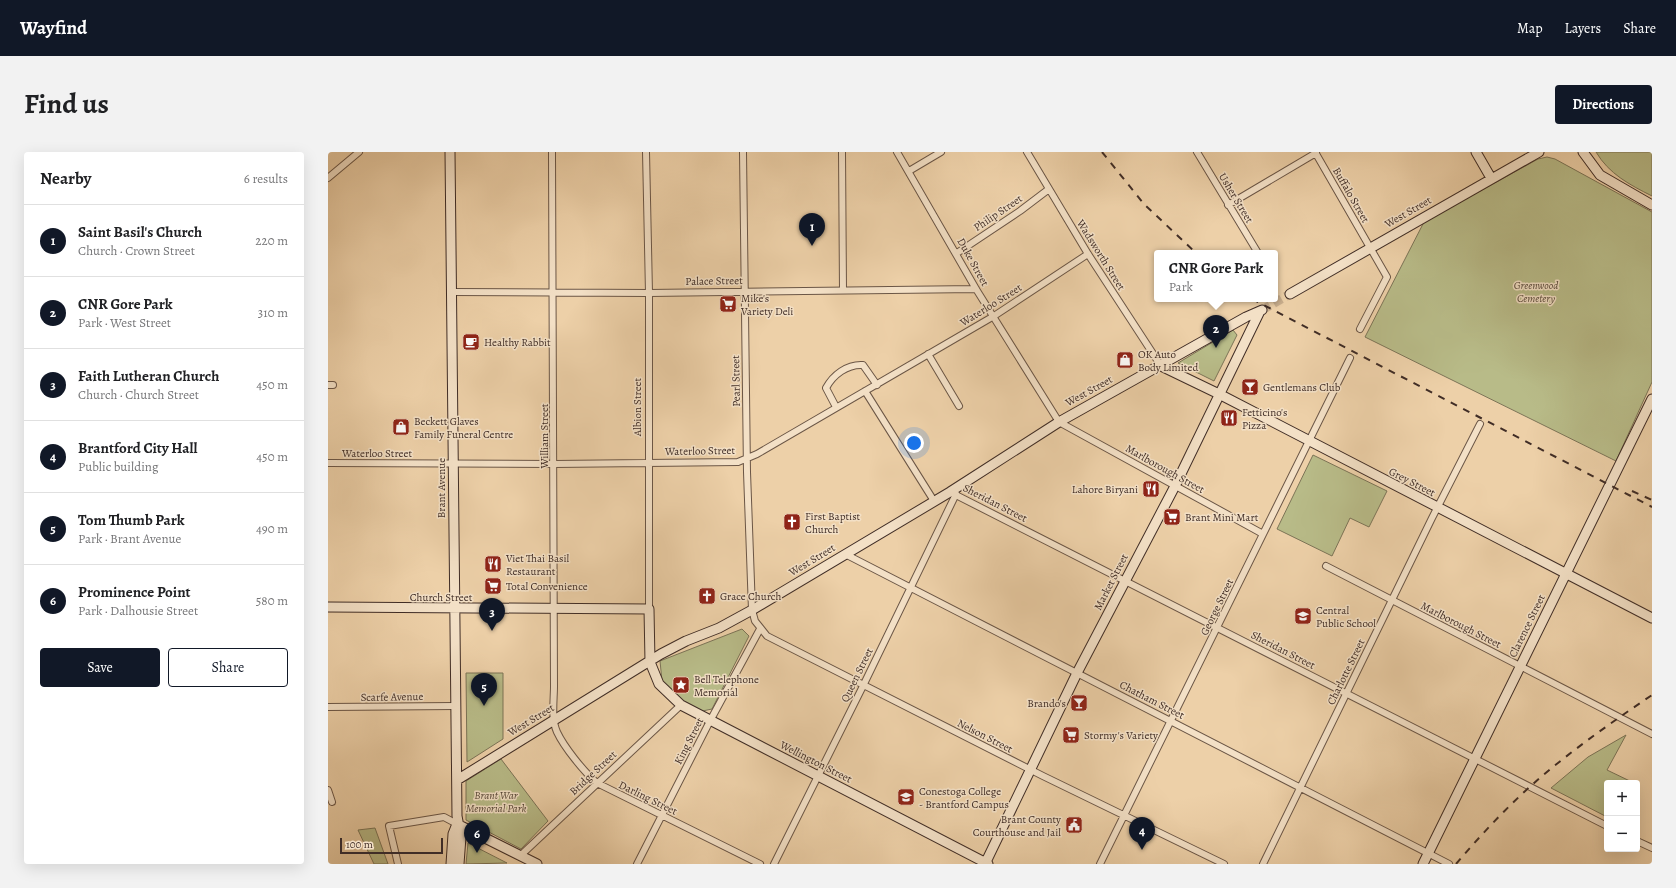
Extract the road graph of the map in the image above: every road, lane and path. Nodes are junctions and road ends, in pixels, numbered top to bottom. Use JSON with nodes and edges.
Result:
{"nodes":[{"id":1,"x":360,"y":152,"type":"edge"},
{"id":2,"x":450,"y":152,"type":"edge"},
{"id":3,"x":552,"y":152,"type":"edge"},
{"id":4,"x":646,"y":152,"type":"edge"},
{"id":5,"x":743,"y":152,"type":"edge"},
{"id":6,"x":842,"y":152,"type":"edge"},
{"id":7,"x":897,"y":152,"type":"edge"},
{"id":8,"x":941,"y":152,"type":"edge"},
{"id":9,"x":1028,"y":152,"type":"edge"},
{"id":10,"x":1197,"y":152,"type":"edge"},
{"id":11,"x":1476,"y":152,"type":"edge"},
{"id":12,"x":1539,"y":152,"type":"edge"},
{"id":13,"x":1583,"y":152,"type":"edge"},
{"id":14,"x":1316,"y":153,"type":"edge"},
{"id":15,"x":909,"y":171,"type":"junction"},
{"id":16,"x":328,"y":178,"type":"edge"},
{"id":17,"x":1491,"y":178,"type":"junction"},
{"id":18,"x":1049,"y":189,"type":"junction"},
{"id":19,"x":1228,"y":205,"type":"junction"},
{"id":20,"x":1652,"y":205,"type":"edge"},
{"id":21,"x":1370,"y":248,"type":"junction"},
{"id":22,"x":1256,"y":250,"type":"edge"},
{"id":23,"x":957,"y":253,"type":"junction"},
{"id":24,"x":1088,"y":254,"type":"junction"},
{"id":25,"x":976,"y":289,"type":"junction"},
{"id":26,"x":745,"y":290,"type":"junction"},
{"id":27,"x":843,"y":290,"type":"junction"},
{"id":28,"x":452,"y":292,"type":"junction"},
{"id":29,"x":553,"y":293,"type":"junction"},
{"id":30,"x":649,"y":293,"type":"junction"},
{"id":31,"x":1290,"y":294,"type":"tunnel mouth"},
{"id":32,"x":1261,"y":311,"type":"joint"},
{"id":33,"x":994,"y":316,"type":"junction"},
{"id":34,"x":1360,"y":329,"type":"dead end"},
{"id":35,"x":928,"y":354,"type":"junction"},
{"id":36,"x":1350,"y":358,"type":"dead end"},
{"id":37,"x":1160,"y":366,"type":"junction"},
{"id":38,"x":876,"y":384,"type":"junction"},
{"id":39,"x":865,"y":391,"type":"junction"},
{"id":40,"x":1219,"y":394,"type":"junction"},
{"id":41,"x":1652,"y":399,"type":"edge"},
{"id":42,"x":959,"y":406,"type":"dead end"},
{"id":43,"x":836,"y":407,"type":"junction"},
{"id":44,"x":1059,"y":422,"type":"junction"},
{"id":45,"x":1480,"y":424,"type":"dead end"},
{"id":46,"x":1308,"y":442,"type":"junction"},
{"id":47,"x":747,"y":458,"type":"junction"},
{"id":48,"x":649,"y":462,"type":"junction"},
{"id":49,"x":328,"y":463,"type":"edge"},
{"id":50,"x":453,"y":464,"type":"junction"},
{"id":51,"x":554,"y":464,"type":"junction"},
{"id":52,"x":1175,"y":486,"type":"junction"},
{"id":53,"x":953,"y":493,"type":"junction"},
{"id":54,"x":934,"y":501,"type":"junction"},
{"id":55,"x":1437,"y":508,"type":"junction"},
{"id":56,"x":1263,"y":534,"type":"junction"},
{"id":57,"x":845,"y":554,"type":"junction"},
{"id":58,"x":1326,"y":566,"type":"dead end"},
{"id":59,"x":1566,"y":574,"type":"junction"},
{"id":60,"x":1125,"y":580,"type":"junction"},
{"id":61,"x":910,"y":588,"type":"junction"},
{"id":62,"x":1392,"y":600,"type":"junction"},
{"id":63,"x":328,"y":607,"type":"edge"},
{"id":64,"x":554,"y":608,"type":"junction"},
{"id":65,"x":454,"y":609,"type":"junction"},
{"id":66,"x":649,"y":609,"type":"junction"},
{"id":67,"x":752,"y":610,"type":"junction"},
{"id":68,"x":1652,"y":618,"type":"edge"},
{"id":69,"x":1218,"y":627,"type":"junction"},
{"id":70,"x":760,"y":628,"type":"junction"},
{"id":71,"x":650,"y":662,"type":"junction"},
{"id":72,"x":1520,"y":666,"type":"junction"},
{"id":73,"x":1077,"y":673,"type":"junction"},
{"id":74,"x":863,"y":686,"type":"junction"},
{"id":75,"x":1346,"y":694,"type":"junction"},
{"id":76,"x":681,"y":705,"type":"junction"},
{"id":77,"x":456,"y":706,"type":"junction"},
{"id":78,"x":328,"y":707,"type":"edge"},
{"id":79,"x":1170,"y":720,"type":"junction"},
{"id":80,"x":554,"y":721,"type":"junction"},
{"id":81,"x":710,"y":721,"type":"junction"},
{"id":82,"x":1652,"y":734,"type":"edge"},
{"id":83,"x":1475,"y":758,"type":"junction"},
{"id":84,"x":1031,"y":770,"type":"junction"},
{"id":85,"x":818,"y":777,"type":"junction"},
{"id":86,"x":456,"y":780,"type":"junction"},
{"id":87,"x":597,"y":783,"type":"junction"},
{"id":88,"x":1299,"y":787,"type":"junction"},
{"id":89,"x":328,"y":790,"type":"edge"},
{"id":90,"x":332,"y":802,"type":"dead end"},
{"id":91,"x":663,"y":816,"type":"junction"},
{"id":92,"x":1124,"y":816,"type":"junction"},
{"id":93,"x":457,"y":824,"type":"junction"},
{"id":94,"x":1604,"y":824,"type":"edge"},
{"id":95,"x":1640,"y":842,"type":"edge"},
{"id":96,"x":1652,"y":848,"type":"edge"},
{"id":97,"x":1428,"y":854,"type":"junction"},
{"id":98,"x":520,"y":856,"type":"junction"},
{"id":99,"x":398,"y":864,"type":"edge"},
{"id":100,"x":451,"y":864,"type":"edge"},
{"id":101,"x":458,"y":864,"type":"edge"},
{"id":102,"x":537,"y":864,"type":"edge"},
{"id":103,"x":637,"y":864,"type":"edge"},
{"id":104,"x":760,"y":864,"type":"edge"},
{"id":105,"x":774,"y":864,"type":"edge"},
{"id":106,"x":986,"y":864,"type":"edge"},
{"id":107,"x":1100,"y":864,"type":"edge"},
{"id":108,"x":1224,"y":864,"type":"edge"},
{"id":109,"x":1263,"y":864,"type":"edge"},
{"id":110,"x":1423,"y":864,"type":"edge"},
{"id":111,"x":1449,"y":864,"type":"edge"}],
"edges":[{"from":1,"to":16,"type":"street"},
{"from":2,"to":28,"type":"main road","name":"Brant Avenue"},
{"from":3,"to":29,"type":"street","name":"William Street"},
{"from":4,"to":30,"type":"street","name":"Albion Street"},
{"from":5,"to":26,"type":"street","name":"Pearl Street"},
{"from":6,"to":27,"type":"street"},
{"from":7,"to":15,"type":"street","name":"Duke Street"},
{"from":8,"to":15,"type":"street"},
{"from":9,"to":18,"type":"street","name":"Wadsworth Street"},
{"from":10,"to":19,"type":"street","name":"Usher Street"},
{"from":11,"to":17,"type":"main road"},
{"from":12,"to":17,"type":"main road","name":"West Street"},
{"from":13,"to":20,"type":"main road"},
{"from":14,"to":19,"type":"street"},
{"from":14,"to":21,"type":"street","name":"Buffalo Street"},
{"from":15,"to":23,"type":"street","name":"Duke Street"},
{"from":17,"to":21,"type":"main road","name":"West Street"},
{"from":18,"to":23,"type":"street","name":"Philip Street"},
{"from":18,"to":24,"type":"street","name":"Wadsworth Street"},
{"from":19,"to":22,"type":"street","name":"Usher Street"},
{"from":21,"to":31,"type":"main road","name":"West Street"},
{"from":21,"to":34,"type":"street"},
{"from":23,"to":25,"type":"street","name":"Duke Street"},
{"from":24,"to":33,"type":"street","name":"Waterloo Street"},
{"from":24,"to":37,"type":"street","name":"Wadsworth Street"},
{"from":25,"to":27,"type":"street","name":"Palace Street"},
{"from":25,"to":33,"type":"street","name":"Duke Street"},
{"from":26,"to":27,"type":"street","name":"Palace Street"},
{"from":26,"to":30,"type":"street","name":"Palace Street"},
{"from":26,"to":47,"type":"street","name":"Pearl Street"},
{"from":28,"to":29,"type":"street","name":"Palace Street"},
{"from":28,"to":50,"type":"main road","name":"Brant Avenue"},
{"from":29,"to":30,"type":"street","name":"Palace Street"},
{"from":29,"to":51,"type":"street","name":"William Street"},
{"from":30,"to":48,"type":"street","name":"Albion Street"},
{"from":32,"to":37,"type":"main road","name":"West Street"},
{"from":32,"to":40,"type":"main road","name":"Market Street"},
{"from":33,"to":35,"type":"street","name":"Waterloo Street"},
{"from":33,"to":44,"type":"street","name":"Duke Street"},
{"from":35,"to":38,"type":"street","name":"Waterloo Street"},
{"from":35,"to":42,"type":"street"},
{"from":36,"to":46,"type":"street","name":"George Street"},
{"from":37,"to":40,"type":"main road","name":"Grey Street"},
{"from":37,"to":44,"type":"main road","name":"West Street"},
{"from":38,"to":39,"type":"street","name":"Waterloo Street"},
{"from":38,"to":43,"type":"street"},
{"from":39,"to":43,"type":"street","name":"Waterloo Street"},
{"from":39,"to":54,"type":"street"},
{"from":40,"to":46,"type":"main road","name":"Grey Street"},
{"from":40,"to":52,"type":"main road","name":"Market Street"},
{"from":41,"to":59,"type":"main road","name":"Clarence Street"},
{"from":43,"to":47,"type":"street","name":"Waterloo Street"},
{"from":44,"to":52,"type":"street","name":"Marlborough Street"},
{"from":44,"to":53,"type":"main road","name":"West Street"},
{"from":45,"to":55,"type":"street","name":"Charlotte Street"},
{"from":46,"to":55,"type":"main road","name":"Grey Street"},
{"from":46,"to":56,"type":"street","name":"George Street"},
{"from":47,"to":48,"type":"street","name":"Waterloo Street"},
{"from":47,"to":67,"type":"street","name":"Pearl Street"},
{"from":48,"to":51,"type":"street","name":"Waterloo Street"},
{"from":48,"to":66,"type":"street","name":"Albion Street"},
{"from":49,"to":50,"type":"street","name":"Waterloo Street"},
{"from":50,"to":51,"type":"street","name":"Waterloo Street"},
{"from":50,"to":65,"type":"main road","name":"Brant Avenue"},
{"from":51,"to":64,"type":"street","name":"William Street"},
{"from":52,"to":56,"type":"street","name":"Marlborough Street"},
{"from":52,"to":60,"type":"main road","name":"Market Street"},
{"from":53,"to":54,"type":"main road","name":"West Street"},
{"from":53,"to":60,"type":"street","name":"Sheridan Street"},
{"from":53,"to":61,"type":"street","name":"Queen Street"},
{"from":54,"to":57,"type":"main road","name":"West Street"},
{"from":55,"to":59,"type":"main road","name":"Grey Street"},
{"from":55,"to":62,"type":"street","name":"Charlotte Street"},
{"from":56,"to":69,"type":"street","name":"George Street"},
{"from":57,"to":61,"type":"street","name":"Chatham Street"},
{"from":57,"to":67,"type":"main road","name":"West Street"},
{"from":58,"to":62,"type":"street","name":"Marlborough Street"},
{"from":59,"to":68,"type":"main road","name":"Grey Street"},
{"from":59,"to":72,"type":"main road","name":"Clarence Street"},
{"from":60,"to":69,"type":"street","name":"Sheridan Street"},
{"from":60,"to":73,"type":"main road","name":"Market Street"},
{"from":61,"to":73,"type":"street","name":"Chatham Street"},
{"from":61,"to":74,"type":"street","name":"Queen Street"},
{"from":62,"to":72,"type":"street","name":"Marlborough Street"},
{"from":62,"to":75,"type":"street","name":"Charlotte Street"},
{"from":63,"to":65,"type":"main road","name":"Church Street"},
{"from":64,"to":65,"type":"main road","name":"Church Street"},
{"from":64,"to":66,"type":"main road","name":"Church Street"},
{"from":64,"to":80,"type":"street","name":"William Street"},
{"from":65,"to":77,"type":"main road","name":"Brant Avenue"},
{"from":66,"to":71,"type":"main road","name":"Albion Street"},
{"from":67,"to":70,"type":"street","name":"Nelson Street"},
{"from":67,"to":71,"type":"main road","name":"West Street"},
{"from":69,"to":75,"type":"street","name":"Sheridan Street"},
{"from":69,"to":79,"type":"street","name":"George Street"},
{"from":70,"to":74,"type":"street","name":"Nelson Street"},
{"from":70,"to":81,"type":"street","name":"King Street"},
{"from":71,"to":76,"type":"main road","name":"Wellington Street"},
{"from":71,"to":80,"type":"main road","name":"West Street"},
{"from":72,"to":82,"type":"street","name":"Marlborough Street"},
{"from":72,"to":83,"type":"main road","name":"Clarence Street"},
{"from":73,"to":79,"type":"street","name":"Chatham Street"},
{"from":73,"to":84,"type":"main road","name":"Market Street"},
{"from":74,"to":84,"type":"street","name":"Nelson Street"},
{"from":74,"to":85,"type":"street","name":"Queen Street"},
{"from":75,"to":83,"type":"street","name":"Sheridan Street"},
{"from":75,"to":88,"type":"street","name":"Charlotte Street"},
{"from":76,"to":81,"type":"main road","name":"Wellington Street"},
{"from":76,"to":87,"type":"street","name":"Bridge Street"},
{"from":77,"to":78,"type":"street","name":"Scarfe Avenue"},
{"from":77,"to":86,"type":"main road","name":"Brant Avenue"},
{"from":79,"to":88,"type":"street","name":"Chatham Street"},
{"from":79,"to":92,"type":"street","name":"George Street"},
{"from":80,"to":86,"type":"main road","name":"West Street"},
{"from":80,"to":87,"type":"street","name":"Darling Street"},
{"from":81,"to":85,"type":"main road","name":"Wellington Street"},
{"from":81,"to":91,"type":"street","name":"King Street"},
{"from":83,"to":94,"type":"street","name":"Sheridan Street"},
{"from":83,"to":97,"type":"main road","name":"Clarence Street"},
{"from":84,"to":92,"type":"street","name":"Nelson Street"},
{"from":84,"to":106,"type":"main road","name":"Market Street"},
{"from":85,"to":105,"type":"street","name":"Queen Street"},
{"from":85,"to":106,"type":"main road","name":"Wellington Street"},
{"from":86,"to":93,"type":"main road","name":"Brant Avenue"},
{"from":87,"to":91,"type":"street","name":"Darling Street"},
{"from":87,"to":98,"type":"street","name":"Bridge Street"},
{"from":88,"to":97,"type":"street","name":"Chatham Street"},
{"from":88,"to":109,"type":"street","name":"Charlotte Street"},
{"from":89,"to":90,"type":"street"},
{"from":91,"to":103,"type":"street","name":"King Street"},
{"from":91,"to":104,"type":"street","name":"Darling Street"},
{"from":92,"to":107,"type":"street","name":"George Street"},
{"from":92,"to":108,"type":"street","name":"Nelson Street"},
{"from":93,"to":98,"type":"main road"},
{"from":93,"to":99,"type":"street"},
{"from":93,"to":100,"type":"main road","name":"Brant Avenue"},
{"from":93,"to":101,"type":"main road","name":"Brant Avenue"},
{"from":95,"to":96,"type":"street"},
{"from":97,"to":110,"type":"main road","name":"Clarence Street"},
{"from":97,"to":111,"type":"street","name":"Chatham Street"},
{"from":98,"to":102,"type":"main road"}]}
